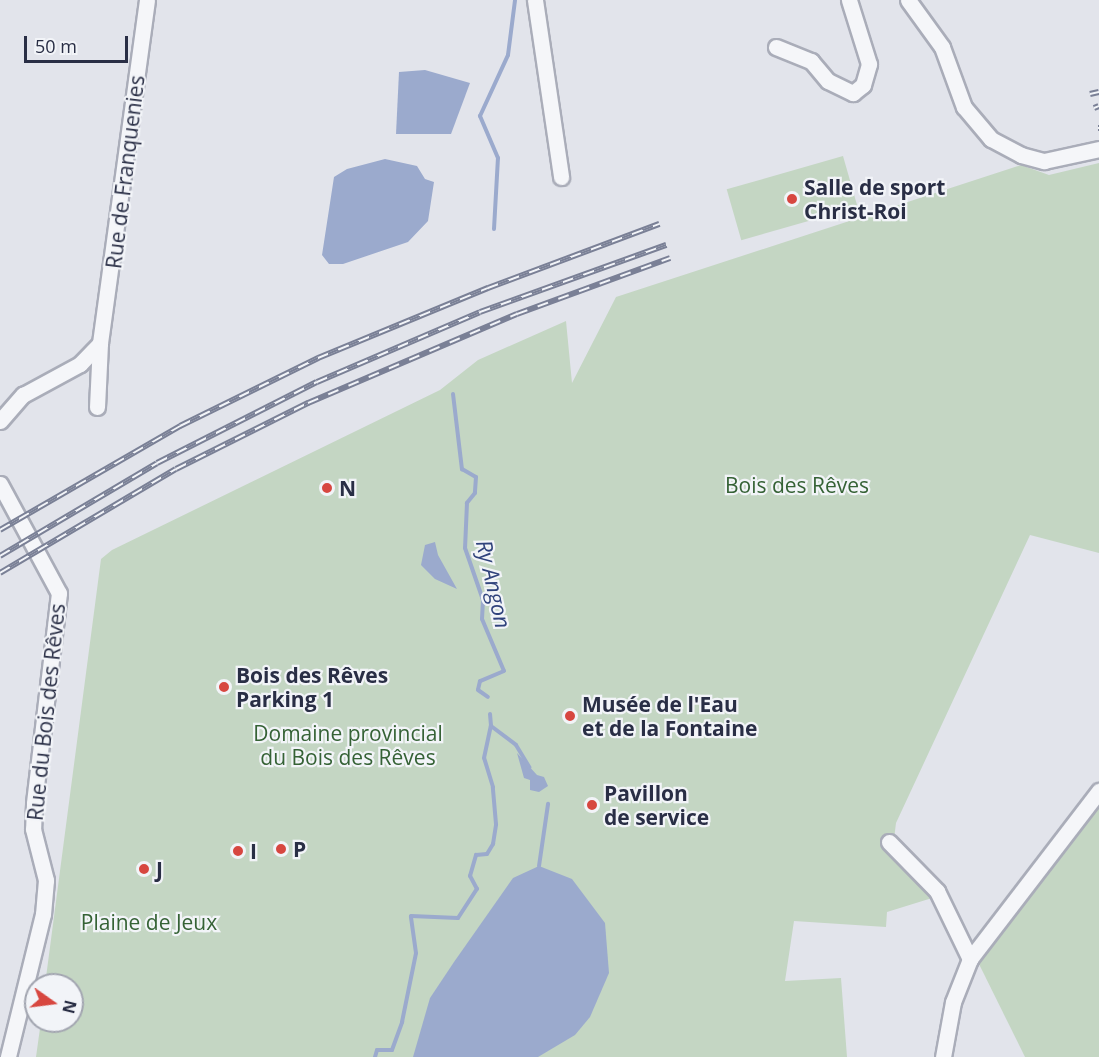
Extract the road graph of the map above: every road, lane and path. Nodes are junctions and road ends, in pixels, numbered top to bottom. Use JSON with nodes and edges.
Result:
{"nodes":[{"id":1,"x":147,"y":0,"type":"edge"},
{"id":2,"x":535,"y":0,"type":"edge"},
{"id":3,"x":849,"y":0,"type":"edge"},
{"id":4,"x":908,"y":0,"type":"edge"},
{"id":5,"x":776,"y":47,"type":"dead end"},
{"id":6,"x":1099,"y":149,"type":"edge"},
{"id":7,"x":561,"y":177,"type":"dead end"},
{"id":8,"x":100,"y":343,"type":"junction"},
{"id":9,"x":97,"y":407,"type":"dead end"},
{"id":10,"x":0,"y":421,"type":"edge"},
{"id":11,"x":0,"y":484,"type":"edge"},
{"id":12,"x":1099,"y":791,"type":"edge"},
{"id":13,"x":889,"y":842,"type":"dead end"},
{"id":14,"x":970,"y":959,"type":"junction"},
{"id":15,"x":8,"y":1057,"type":"edge"},
{"id":16,"x":943,"y":1057,"type":"edge"}],
"edges":[{"from":1,"to":8,"type":"street","name":"Rue de Franquenies"},
{"from":2,"to":7,"type":"street"},
{"from":3,"to":5,"type":"street"},
{"from":4,"to":6,"type":"street"},
{"from":8,"to":9,"type":"street","name":"Rue de Franquenies"},
{"from":8,"to":10,"type":"street"},
{"from":11,"to":15,"type":"street","name":"Rue du Bois des Rêves"},
{"from":12,"to":14,"type":"street"},
{"from":13,"to":14,"type":"street"},
{"from":14,"to":16,"type":"street"}]}
